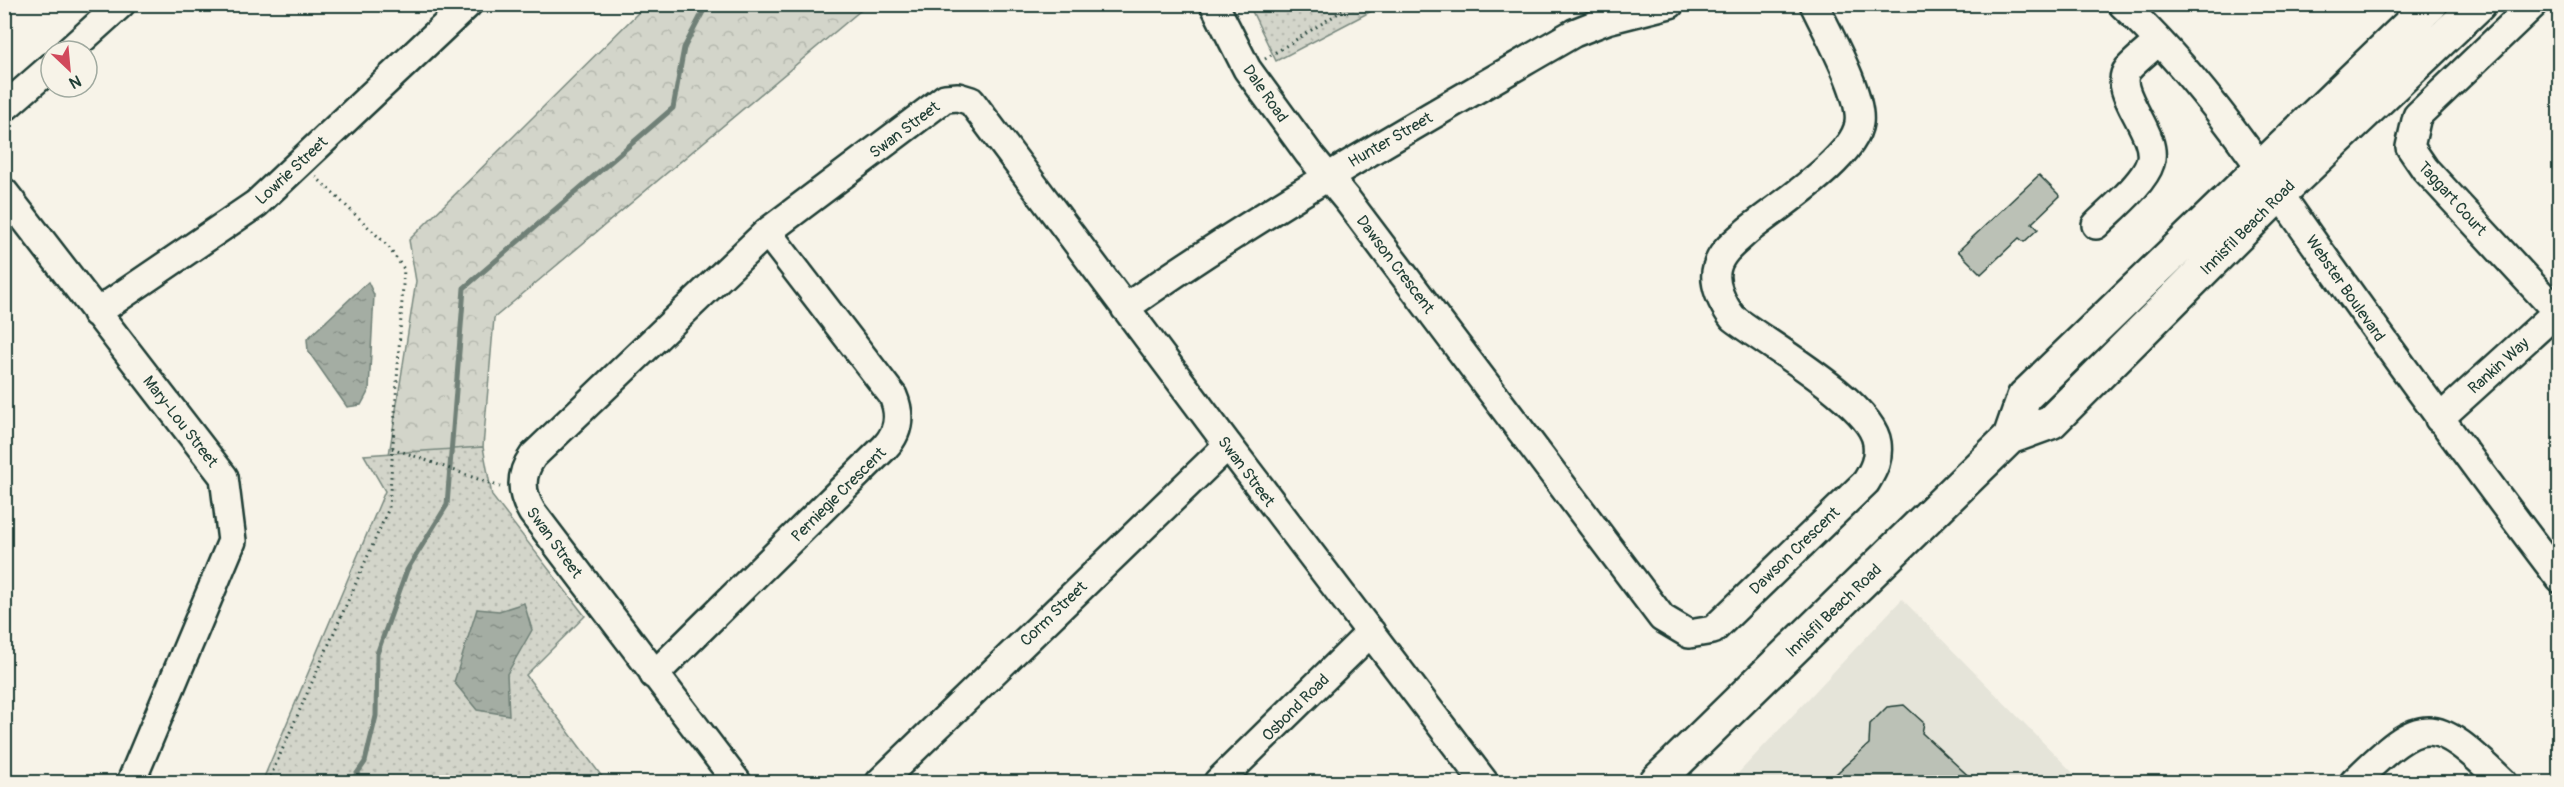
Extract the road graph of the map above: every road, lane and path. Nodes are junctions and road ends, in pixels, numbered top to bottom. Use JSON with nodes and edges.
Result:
{"nodes":[{"id":1,"x":120,"y":4,"type":"edge"},
{"id":2,"x":468,"y":4,"type":"edge"},
{"id":3,"x":1214,"y":4,"type":"edge"},
{"id":4,"x":1353,"y":4,"type":"edge"},
{"id":5,"x":1670,"y":4,"type":"edge"},
{"id":6,"x":1814,"y":4,"type":"edge"},
{"id":7,"x":2122,"y":4,"type":"edge"},
{"id":8,"x":2431,"y":4,"type":"edge"},
{"id":9,"x":2479,"y":4,"type":"edge"},
{"id":10,"x":2534,"y":4,"type":"edge"},
{"id":11,"x":82,"y":39,"type":"edge"},
{"id":12,"x":2159,"y":41,"type":"junction"},
{"id":13,"x":1248,"y":69,"type":"junction"},
{"id":14,"x":39,"y":77,"type":"edge"},
{"id":15,"x":4,"y":108,"type":"edge"},
{"id":16,"x":300,"y":162,"type":"junction"},
{"id":17,"x":2260,"y":168,"type":"junction"},
{"id":18,"x":1327,"y":175,"type":"junction"},
{"id":19,"x":4,"y":192,"type":"edge"},
{"id":20,"x":2279,"y":194,"type":"junction"},
{"id":21,"x":2096,"y":225,"type":"dead end"},
{"id":22,"x":767,"y":232,"type":"junction"},
{"id":23,"x":1125,"y":308,"type":"junction"},
{"id":24,"x":2558,"y":312,"type":"edge"},
{"id":25,"x":96,"y":313,"type":"junction"},
{"id":26,"x":2439,"y":419,"type":"junction"},
{"id":27,"x":2010,"y":437,"type":"junction"},
{"id":28,"x":1228,"y":445,"type":"junction"},
{"id":29,"x":392,"y":447,"type":"junction"},
{"id":30,"x":500,"y":487,"type":"dead end"},
{"id":31,"x":2559,"y":579,"type":"edge"},
{"id":32,"x":1371,"y":632,"type":"junction"},
{"id":33,"x":654,"y":675,"type":"junction"},
{"id":34,"x":130,"y":783,"type":"edge"},
{"id":35,"x":268,"y":783,"type":"edge"},
{"id":36,"x":737,"y":783,"type":"edge"},
{"id":37,"x":880,"y":783,"type":"edge"},
{"id":38,"x":1218,"y":783,"type":"edge"},
{"id":39,"x":1484,"y":783,"type":"edge"},
{"id":40,"x":1656,"y":783,"type":"edge"},
{"id":41,"x":2354,"y":783,"type":"edge"},
{"id":42,"x":2503,"y":783,"type":"edge"}],
"edges":[{"from":1,"to":11,"type":"street"},
{"from":2,"to":16,"type":"street","name":"Lowrie Street"},
{"from":3,"to":13,"type":"street","name":"Dale Road"},
{"from":4,"to":13,"type":"path"},
{"from":5,"to":18,"type":"street","name":"Hunter Street"},
{"from":6,"to":18,"type":"street","name":"Dawson Crescent"},
{"from":7,"to":12,"type":"street","name":"Webster Boulevard"},
{"from":8,"to":17,"type":"main road","name":"Innisfil Beach Road"},
{"from":9,"to":20,"type":"main road","name":"Innisfil Beach Road"},
{"from":10,"to":24,"type":"street","name":"Taggart Court"},
{"from":12,"to":17,"type":"street","name":"Webster Boulevard"},
{"from":12,"to":21,"type":"street"},
{"from":13,"to":18,"type":"street","name":"Dale Road"},
{"from":14,"to":15,"type":"street"},
{"from":16,"to":25,"type":"street","name":"Lowrie Street"},
{"from":16,"to":29,"type":"path"},
{"from":17,"to":20,"type":"street","name":"Webster Boulevard"},
{"from":17,"to":27,"type":"main road","name":"Innisfil Beach Road"},
{"from":18,"to":23,"type":"street","name":"Hunter Street"},
{"from":19,"to":25,"type":"street","name":"Mary-Lou Street"},
{"from":20,"to":26,"type":"street","name":"Webster Boulevard"},
{"from":20,"to":27,"type":"main road","name":"Innisfil Beach Road"},
{"from":22,"to":23,"type":"street","name":"Swan Street"},
{"from":22,"to":33,"type":"street","name":"Perniegie Crescent"},
{"from":22,"to":33,"type":"street","name":"Swan Street"},
{"from":23,"to":28,"type":"street","name":"Swan Street"},
{"from":24,"to":26,"type":"street","name":"Rankin Way"},
{"from":25,"to":34,"type":"street","name":"Mary-Lou Street"},
{"from":26,"to":31,"type":"street","name":"Webster Boulevard"},
{"from":27,"to":40,"type":"main road","name":"Innisfil Beach Road"},
{"from":28,"to":32,"type":"street","name":"Swan Street"},
{"from":28,"to":37,"type":"street","name":"Corm Street"},
{"from":29,"to":30,"type":"path"},
{"from":29,"to":35,"type":"path"},
{"from":32,"to":38,"type":"street","name":"Osbond Road"},
{"from":32,"to":39,"type":"street","name":"Swan Street"},
{"from":33,"to":36,"type":"street","name":"Swan Street"},
{"from":41,"to":42,"type":"street"}]}
